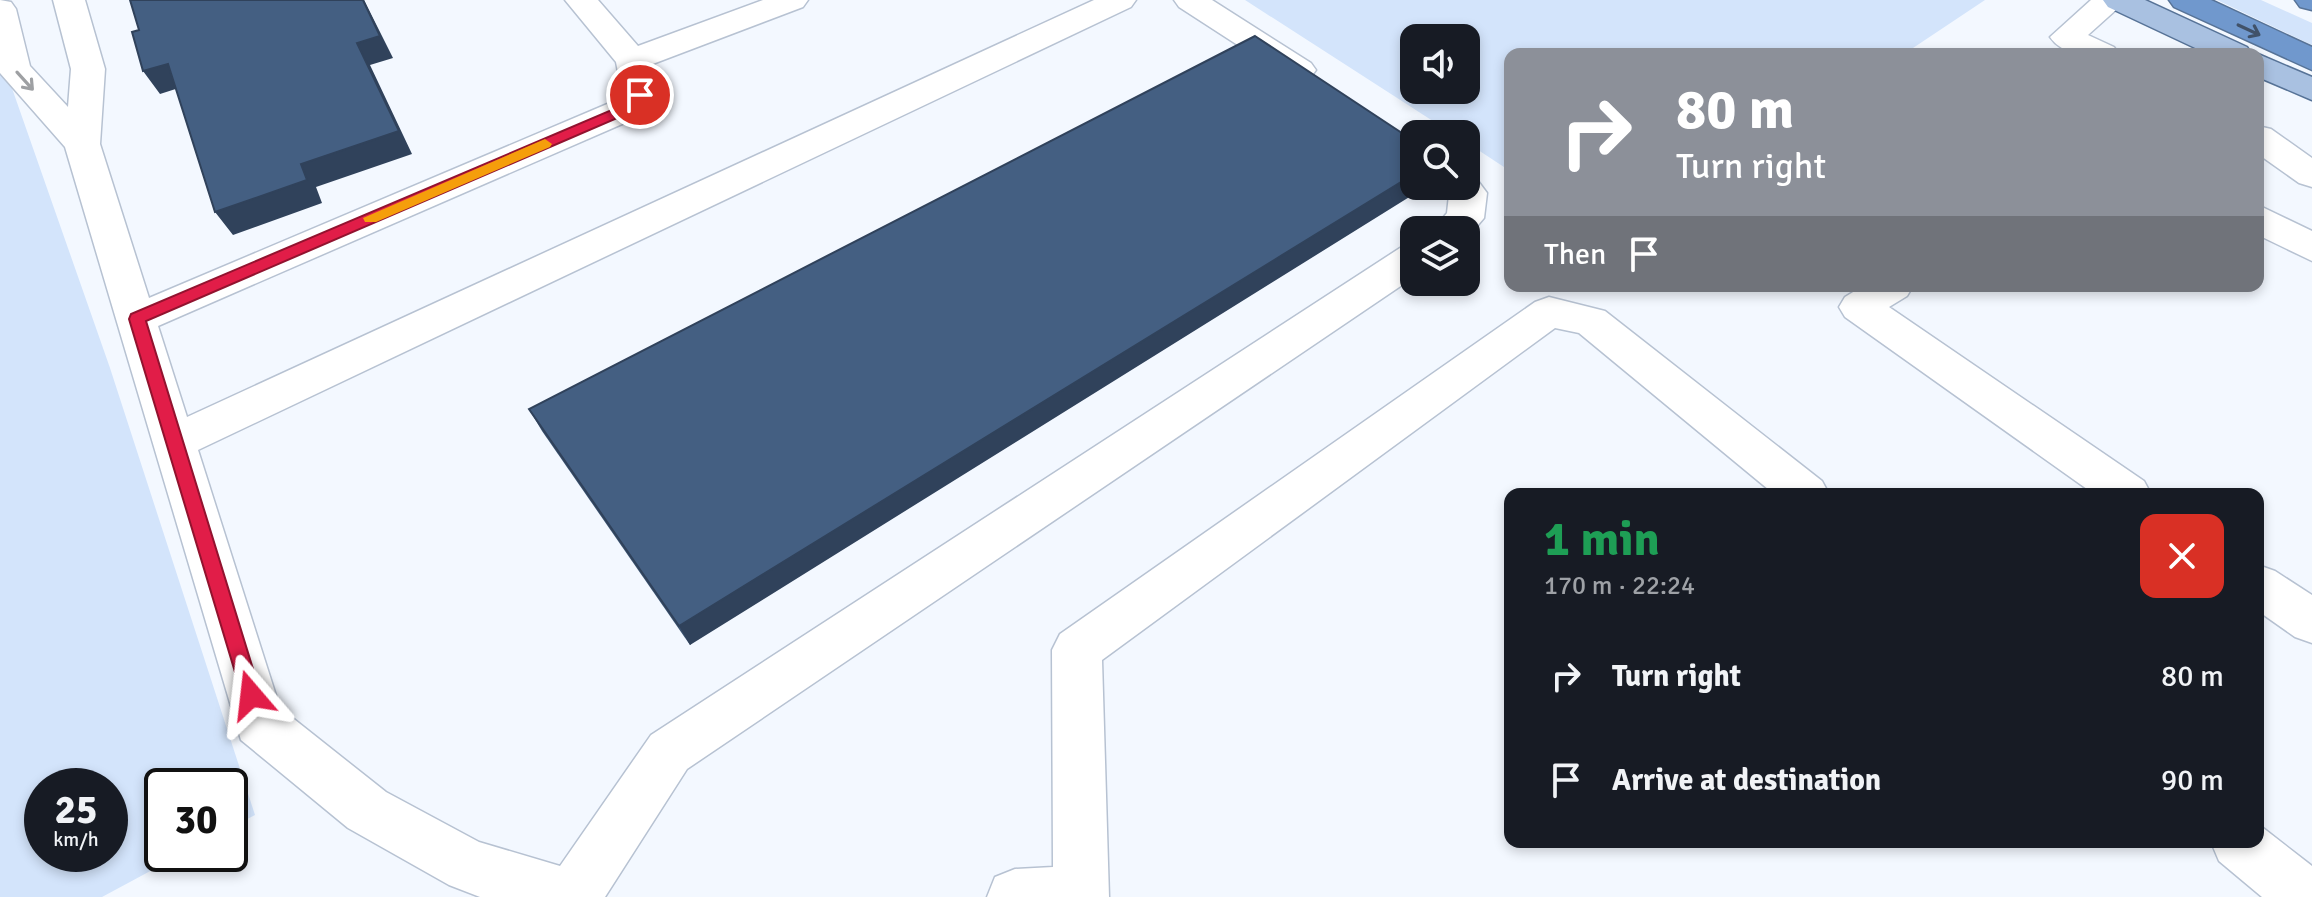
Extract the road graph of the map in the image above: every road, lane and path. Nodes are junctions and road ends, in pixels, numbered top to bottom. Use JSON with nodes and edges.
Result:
{"nodes":[{"id":1,"x":69,"y":0,"type":"edge"},
{"id":2,"x":581,"y":0,"type":"edge"},
{"id":3,"x":792,"y":0,"type":"edge"},
{"id":4,"x":1120,"y":0,"type":"edge"},
{"id":5,"x":1190,"y":0,"type":"edge"},
{"id":6,"x":2111,"y":0,"type":"edge"},
{"id":7,"x":2119,"y":0,"type":"edge"},
{"id":8,"x":2185,"y":0,"type":"edge"},
{"id":9,"x":0,"y":9,"type":"edge"},
{"id":10,"x":2089,"y":48,"type":"edge"},
{"id":11,"x":2222,"y":48,"type":"edge"},
{"id":12,"x":632,"y":60,"type":"junction"},
{"id":13,"x":2312,"y":60,"type":"edge"},
{"id":14,"x":2264,"y":67,"type":"edge"},
{"id":15,"x":1323,"y":85,"type":"edge"},
{"id":16,"x":2312,"y":90,"type":"edge"},
{"id":17,"x":2264,"y":141,"type":"edge"},
{"id":18,"x":82,"y":144,"type":"junction"},
{"id":19,"x":2312,"y":175,"type":"edge"},
{"id":20,"x":2264,"y":221,"type":"edge"},
{"id":21,"x":2312,"y":248,"type":"edge"},
{"id":22,"x":1400,"y":267,"type":"edge"},
{"id":23,"x":1883,"y":292,"type":"edge"},
{"id":24,"x":137,"y":319,"type":"junction"},
{"id":25,"x":174,"y":442,"type":"junction"},
{"id":26,"x":1799,"y":488,"type":"edge"},
{"id":27,"x":2119,"y":488,"type":"edge"},
{"id":28,"x":2264,"y":589,"type":"edge"},
{"id":29,"x":2312,"y":622,"type":"edge"},
{"id":30,"x":2245,"y":848,"type":"edge"},
{"id":31,"x":1081,"y":895,"type":"edge"},
{"id":32,"x":571,"y":897,"type":"edge"},
{"id":33,"x":1015,"y":897,"type":"edge"},
{"id":34,"x":2306,"y":897,"type":"edge"}],
"edges":[{"from":1,"to":18,"type":"street"},
{"from":2,"to":12,"type":"street"},
{"from":3,"to":12,"type":"street"},
{"from":4,"to":25,"type":"street"},
{"from":5,"to":15,"type":"street"},
{"from":6,"to":10,"type":"street"},
{"from":7,"to":11,"type":"main road"},
{"from":8,"to":13,"type":"highway","one_way":true},
{"from":9,"to":18,"type":"street","one_way":true},
{"from":12,"to":24,"type":"street"},
{"from":14,"to":16,"type":"main road"},
{"from":17,"to":19,"type":"street"},
{"from":18,"to":24,"type":"street"},
{"from":20,"to":21,"type":"street"},
{"from":22,"to":32,"type":"street"},
{"from":23,"to":27,"type":"street"},
{"from":24,"to":25,"type":"street"},
{"from":25,"to":32,"type":"street"},
{"from":26,"to":31,"type":"street"},
{"from":28,"to":29,"type":"street"},
{"from":30,"to":34,"type":"street"},
{"from":31,"to":33,"type":"street"}]}
